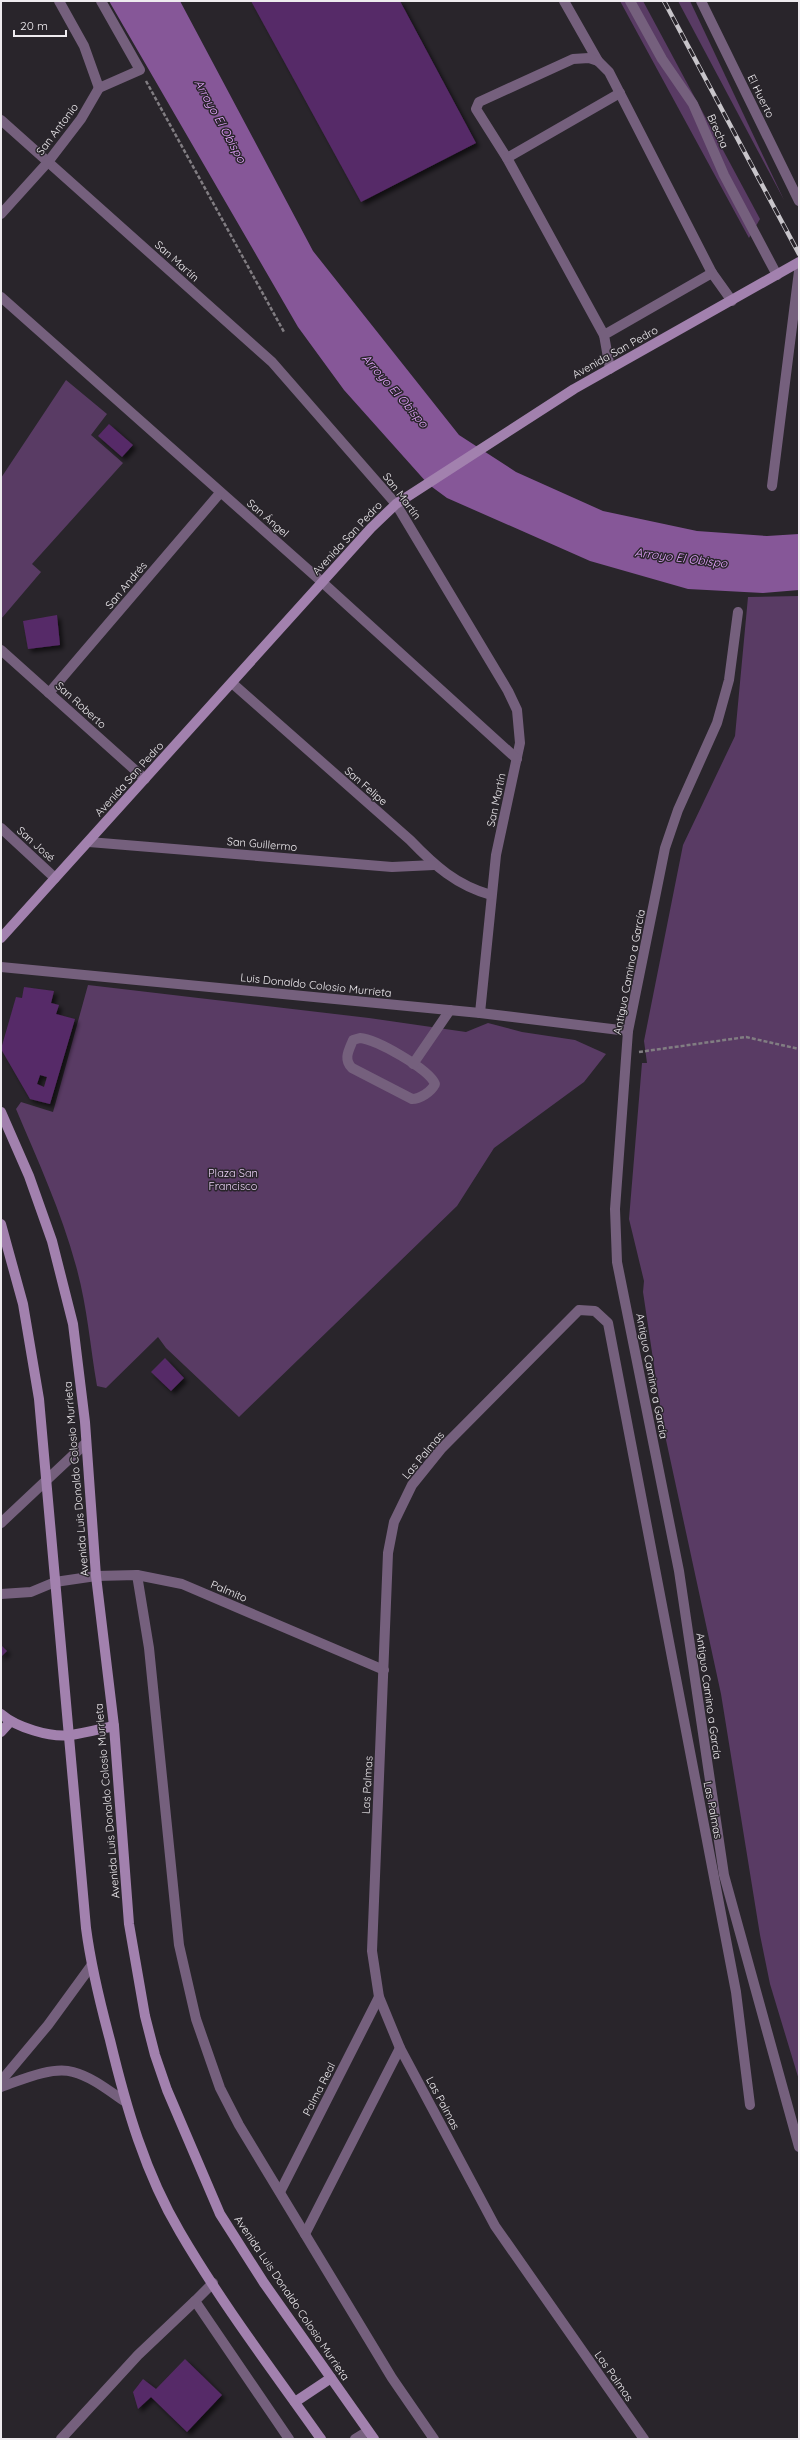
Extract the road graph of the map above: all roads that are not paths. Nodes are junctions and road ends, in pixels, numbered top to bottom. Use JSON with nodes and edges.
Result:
{"nodes":[{"id":1,"x":59,"y":1,"type":"edge"},
{"id":2,"x":100,"y":1,"type":"edge"},
{"id":3,"x":564,"y":1,"type":"edge"},
{"id":4,"x":630,"y":1,"type":"edge"},
{"id":5,"x":701,"y":1,"type":"edge"},
{"id":6,"x":598,"y":61,"type":"junction"},
{"id":7,"x":99,"y":88,"type":"junction"},
{"id":8,"x":620,"y":93,"type":"junction"},
{"id":9,"x":1,"y":120,"type":"edge"},
{"id":10,"x":506,"y":158,"type":"junction"},
{"id":11,"x":48,"y":162,"type":"junction"},
{"id":12,"x":799,"y":201,"type":"edge"},
{"id":13,"x":1,"y":214,"type":"edge"},
{"id":14,"x":799,"y":262,"type":"edge"},
{"id":15,"x":799,"y":271,"type":"edge"},
{"id":16,"x":712,"y":274,"type":"junction"},
{"id":17,"x":777,"y":275,"type":"junction"},
{"id":18,"x":1,"y":297,"type":"edge"},
{"id":19,"x":732,"y":301,"type":"junction"},
{"id":20,"x":604,"y":335,"type":"junction"},
{"id":21,"x":610,"y":369,"type":"junction"},
{"id":22,"x":772,"y":486,"type":"dead end"},
{"id":23,"x":220,"y":493,"type":"junction"},
{"id":24,"x":396,"y":504,"type":"junction"},
{"id":25,"x":322,"y":582,"type":"junction"},
{"id":26,"x":738,"y":612,"type":"dead end"},
{"id":27,"x":1,"y":650,"type":"edge"},
{"id":28,"x":232,"y":683,"type":"junction"},
{"id":29,"x":49,"y":693,"type":"junction"},
{"id":30,"x":517,"y":759,"type":"junction"},
{"id":31,"x":145,"y":779,"type":"junction"},
{"id":32,"x":1,"y":828,"type":"edge"},
{"id":33,"x":89,"y":842,"type":"junction"},
{"id":34,"x":434,"y":865,"type":"junction"},
{"id":35,"x":56,"y":878,"type":"junction"},
{"id":36,"x":491,"y":895,"type":"junction"},
{"id":37,"x":1,"y":938,"type":"edge"},
{"id":38,"x":1,"y":967,"type":"edge"},
{"id":39,"x":450,"y":1010,"type":"junction"},
{"id":40,"x":480,"y":1013,"type":"junction"},
{"id":41,"x":628,"y":1031,"type":"junction"},
{"id":42,"x":413,"y":1064,"type":"junction"},
{"id":43,"x":1,"y":1112,"type":"edge"},
{"id":44,"x":1,"y":1224,"type":"edge"},
{"id":45,"x":85,"y":1444,"type":"junction"},
{"id":46,"x":46,"y":1479,"type":"junction"},
{"id":47,"x":1,"y":1523,"type":"edge"},
{"id":48,"x":137,"y":1575,"type":"junction"},
{"id":49,"x":96,"y":1576,"type":"junction"},
{"id":50,"x":55,"y":1582,"type":"junction"},
{"id":51,"x":1,"y":1594,"type":"edge"},
{"id":52,"x":384,"y":1670,"type":"junction"},
{"id":53,"x":1,"y":1714,"type":"edge"},
{"id":54,"x":10,"y":1722,"type":"junction"},
{"id":55,"x":114,"y":1726,"type":"junction"},
{"id":56,"x":1,"y":1732,"type":"edge"},
{"id":57,"x":69,"y":1736,"type":"junction"},
{"id":58,"x":91,"y":1966,"type":"junction"},
{"id":59,"x":379,"y":1997,"type":"junction"},
{"id":60,"x":400,"y":2048,"type":"junction"},
{"id":61,"x":1,"y":2081,"type":"edge"},
{"id":62,"x":1,"y":2087,"type":"edge"},
{"id":63,"x":124,"y":2101,"type":"junction"},
{"id":64,"x":750,"y":2105,"type":"dead end"},
{"id":65,"x":799,"y":2147,"type":"edge"},
{"id":66,"x":280,"y":2192,"type":"junction"},
{"id":67,"x":305,"y":2234,"type":"junction"},
{"id":68,"x":213,"y":2283,"type":"junction"},
{"id":69,"x":195,"y":2301,"type":"junction"},
{"id":70,"x":331,"y":2378,"type":"junction"},
{"id":71,"x":295,"y":2402,"type":"junction"},
{"id":72,"x":371,"y":2435,"type":"edge"},
{"id":73,"x":61,"y":2439,"type":"edge"},
{"id":74,"x":289,"y":2439,"type":"edge"},
{"id":75,"x":321,"y":2439,"type":"edge"},
{"id":76,"x":355,"y":2439,"type":"edge"},
{"id":77,"x":434,"y":2439,"type":"edge"},
{"id":78,"x":644,"y":2439,"type":"edge"}],
"edges":[{"from":1,"to":7,"type":"street"},
{"from":2,"to":7,"type":"street"},
{"from":3,"to":6,"type":"street"},
{"from":4,"to":17,"type":"street","name":"Brecha"},
{"from":5,"to":12,"type":"street","name":"El Huerto"},
{"from":6,"to":8,"type":"street"},
{"from":6,"to":10,"type":"street"},
{"from":7,"to":11,"type":"street","name":"San Antonio"},
{"from":8,"to":10,"type":"street"},
{"from":8,"to":16,"type":"street"},
{"from":9,"to":11,"type":"street","name":"San Martín"},
{"from":10,"to":20,"type":"street"},
{"from":11,"to":13,"type":"street","name":"San Antonio"},
{"from":11,"to":24,"type":"street","name":"San Martín"},
{"from":14,"to":17,"type":"main road","name":"Avenida San Pedro"},
{"from":15,"to":22,"type":"street"},
{"from":16,"to":19,"type":"street"},
{"from":16,"to":20,"type":"street"},
{"from":17,"to":19,"type":"main road","name":"Avenida San Pedro"},
{"from":18,"to":23,"type":"street","name":"San Ángel"},
{"from":19,"to":21,"type":"main road","name":"Avenida San Pedro"},
{"from":20,"to":21,"type":"street"},
{"from":21,"to":24,"type":"main road","name":"Avenida San Pedro"},
{"from":23,"to":25,"type":"street","name":"San Ángel"},
{"from":23,"to":29,"type":"street","name":"San Andrés"},
{"from":24,"to":25,"type":"main road","name":"Avenida San Pedro"},
{"from":24,"to":30,"type":"street","name":"San Martín"},
{"from":25,"to":28,"type":"main road","name":"Avenida San Pedro"},
{"from":25,"to":30,"type":"street","name":"San Ángel"},
{"from":26,"to":41,"type":"street","name":"Antiguo Camino a García"},
{"from":27,"to":29,"type":"street","name":"San Roberto"},
{"from":28,"to":31,"type":"main road","name":"Avenida San Pedro"},
{"from":28,"to":34,"type":"street","name":"San Felipe"},
{"from":29,"to":31,"type":"street","name":"San Roberto"},
{"from":30,"to":36,"type":"street","name":"San Martín"},
{"from":31,"to":33,"type":"main road","name":"Avenida San Pedro"},
{"from":32,"to":35,"type":"street","name":"San José"},
{"from":33,"to":34,"type":"street","name":"San Guillermo"},
{"from":33,"to":35,"type":"main road","name":"Avenida San Pedro"},
{"from":34,"to":36,"type":"street","name":"San Felipe"},
{"from":35,"to":37,"type":"main road","name":"Avenida San Pedro"},
{"from":36,"to":40,"type":"street","name":"San Martín"},
{"from":38,"to":39,"type":"street","name":"Luis Donaldo Colosio Murrieta"},
{"from":39,"to":40,"type":"street","name":"Luis Donaldo Colosio Murrieta"},
{"from":39,"to":42,"type":"street"},
{"from":40,"to":41,"type":"street","name":"Luis Donaldo Colosio Murrieta"},
{"from":41,"to":65,"type":"street","name":"Antiguo Camino a García"},
{"from":42,"to":42,"type":"street"},
{"from":43,"to":45,"type":"main road","name":"Avenida Luis Donaldo Colosio Murrieta"},
{"from":44,"to":46,"type":"main road"},
{"from":45,"to":46,"type":"street"},
{"from":45,"to":49,"type":"main road","name":"Avenida Luis Donaldo Colosio Murrieta"},
{"from":46,"to":47,"type":"street"},
{"from":46,"to":50,"type":"main road"},
{"from":48,"to":49,"type":"street","name":"Palmito"},
{"from":48,"to":52,"type":"street","name":"Palmito"},
{"from":48,"to":66,"type":"street"},
{"from":49,"to":50,"type":"street","name":"Palmito"},
{"from":49,"to":55,"type":"main road","name":"Avenida Luis Donaldo Colosio Murrieta"},
{"from":50,"to":51,"type":"street","name":"Palmito"},
{"from":50,"to":57,"type":"main road"},
{"from":52,"to":59,"type":"street","name":"Las Palmas"},
{"from":52,"to":64,"type":"street","name":"Las Palmas"},
{"from":53,"to":54,"type":"main road"},
{"from":54,"to":56,"type":"main road"},
{"from":54,"to":57,"type":"main road"},
{"from":55,"to":57,"type":"main road"},
{"from":55,"to":70,"type":"main road","name":"Avenida Luis Donaldo Colosio Murrieta"},
{"from":57,"to":58,"type":"main road"},
{"from":58,"to":61,"type":"street"},
{"from":58,"to":63,"type":"main road"},
{"from":59,"to":60,"type":"street","name":"Las Palmas"},
{"from":59,"to":66,"type":"street","name":"Palma Real"},
{"from":60,"to":67,"type":"street"},
{"from":60,"to":78,"type":"street","name":"Las Palmas"},
{"from":62,"to":63,"type":"street"},
{"from":63,"to":68,"type":"main road"},
{"from":66,"to":67,"type":"street"},
{"from":67,"to":77,"type":"street"},
{"from":68,"to":69,"type":"street"},
{"from":68,"to":71,"type":"main road"},
{"from":69,"to":73,"type":"street"},
{"from":69,"to":74,"type":"street"},
{"from":70,"to":71,"type":"main road"},
{"from":70,"to":72,"type":"main road","name":"Avenida Luis Donaldo Colosio Murrieta"},
{"from":71,"to":75,"type":"main road"},
{"from":72,"to":76,"type":"street"}]}
